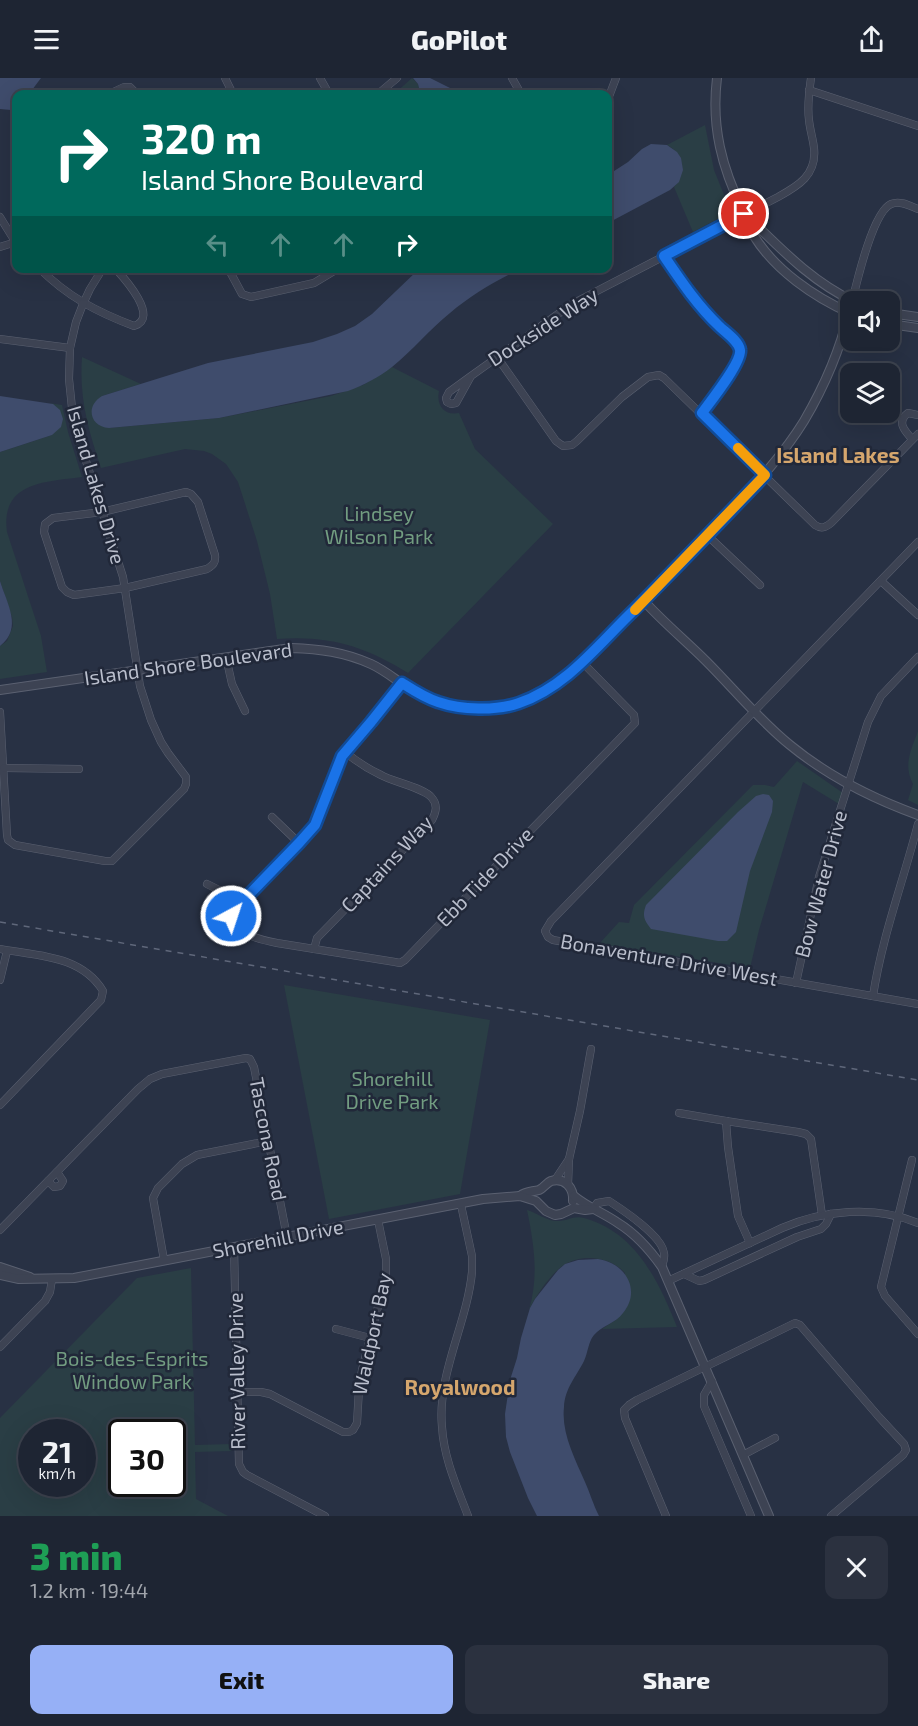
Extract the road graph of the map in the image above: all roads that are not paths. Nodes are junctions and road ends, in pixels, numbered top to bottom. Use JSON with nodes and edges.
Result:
{"nodes":[{"id":1,"x":717,"y":78,"type":"edge"},
{"id":2,"x":811,"y":78,"type":"edge"},
{"id":3,"x":396,"y":79,"type":"edge"},
{"id":4,"x":118,"y":90,"type":"edge"},
{"id":5,"x":133,"y":90,"type":"edge"},
{"id":6,"x":383,"y":90,"type":"edge"},
{"id":7,"x":809,"y":90,"type":"junction"},
{"id":8,"x":918,"y":126,"type":"edge"},
{"id":9,"x":918,"y":209,"type":"edge"},
{"id":10,"x":744,"y":214,"type":"junction"},
{"id":11,"x":0,"y":217,"type":"edge"},
{"id":12,"x":12,"y":236,"type":"edge"},
{"id":13,"x":664,"y":256,"type":"junction"},
{"id":14,"x":44,"y":273,"type":"edge"},
{"id":15,"x":100,"y":273,"type":"edge"},
{"id":16,"x":119,"y":273,"type":"edge"},
{"id":17,"x":231,"y":273,"type":"edge"},
{"id":18,"x":332,"y":273,"type":"edge"},
{"id":19,"x":855,"y":291,"type":"edge"},
{"id":20,"x":840,"y":297,"type":"edge"},
{"id":21,"x":840,"y":303,"type":"edge"},
{"id":22,"x":84,"y":304,"type":"junction"},
{"id":23,"x":900,"y":314,"type":"edge"},
{"id":24,"x":918,"y":317,"type":"edge"},
{"id":25,"x":900,"y":325,"type":"edge"},
{"id":26,"x":918,"y":328,"type":"edge"},
{"id":27,"x":0,"y":339,"type":"edge"},
{"id":28,"x":840,"y":341,"type":"edge"},
{"id":29,"x":70,"y":348,"type":"junction"},
{"id":30,"x":496,"y":357,"type":"junction"},
{"id":31,"x":471,"y":376,"type":"dead end"},
{"id":32,"x":702,"y":413,"type":"junction"},
{"id":33,"x":918,"y":415,"type":"edge"},
{"id":34,"x":915,"y":437,"type":"edge"},
{"id":35,"x":765,"y":475,"type":"junction"},
{"id":36,"x":102,"y":512,"type":"junction"},
{"id":37,"x":707,"y":535,"type":"junction"},
{"id":38,"x":918,"y":542,"type":"edge"},
{"id":39,"x":881,"y":581,"type":"junction"},
{"id":40,"x":760,"y":585,"type":"dead end"},
{"id":41,"x":125,"y":588,"type":"junction"},
{"id":42,"x":644,"y":601,"type":"junction"},
{"id":43,"x":918,"y":615,"type":"edge"},
{"id":44,"x":226,"y":657,"type":"junction"},
{"id":45,"x":918,"y":657,"type":"edge"},
{"id":46,"x":582,"y":662,"type":"junction"},
{"id":47,"x":137,"y":670,"type":"junction"},
{"id":48,"x":402,"y":683,"type":"junction"},
{"id":49,"x":0,"y":690,"type":"edge"},
{"id":50,"x":244,"y":711,"type":"dead end"},
{"id":51,"x":755,"y":711,"type":"junction"},
{"id":52,"x":0,"y":712,"type":"edge"},
{"id":53,"x":345,"y":753,"type":"junction"},
{"id":54,"x":4,"y":768,"type":"junction"},
{"id":55,"x":79,"y":769,"type":"dead end"},
{"id":56,"x":848,"y":785,"type":"junction"},
{"id":57,"x":918,"y":815,"type":"edge"},
{"id":58,"x":272,"y":817,"type":"dead end"},
{"id":59,"x":918,"y":824,"type":"edge"},
{"id":60,"x":299,"y":843,"type":"junction"},
{"id":61,"x":207,"y":884,"type":"dead end"},
{"id":62,"x":239,"y":905,"type":"junction"},
{"id":63,"x":314,"y":949,"type":"junction"},
{"id":64,"x":3,"y":950,"type":"edge"},
{"id":65,"x":0,"y":980,"type":"edge"},
{"id":66,"x":796,"y":983,"type":"junction"},
{"id":67,"x":873,"y":996,"type":"junction"},
{"id":68,"x":918,"y":1004,"type":"edge"},
{"id":69,"x":591,"y":1049,"type":"dead end"},
{"id":70,"x":0,"y":1105,"type":"edge"},
{"id":71,"x":679,"y":1113,"type":"dead end"},
{"id":72,"x":726,"y":1121,"type":"junction"},
{"id":73,"x":268,"y":1141,"type":"junction"},
{"id":74,"x":568,"y":1159,"type":"junction"},
{"id":75,"x":912,"y":1160,"type":"dead end"},
{"id":76,"x":57,"y":1172,"type":"junction"},
{"id":77,"x":555,"y":1180,"type":"junction"},
{"id":78,"x":48,"y":1181,"type":"junction"},
{"id":79,"x":568,"y":1185,"type":"junction"},
{"id":80,"x":542,"y":1188,"type":"junction"},
{"id":81,"x":520,"y":1196,"type":"junction"},
{"id":82,"x":574,"y":1196,"type":"junction"},
{"id":83,"x":541,"y":1204,"type":"junction"},
{"id":84,"x":461,"y":1205,"type":"junction"},
{"id":85,"x":569,"y":1209,"type":"junction"},
{"id":86,"x":592,"y":1209,"type":"junction"},
{"id":87,"x":831,"y":1214,"type":"junction"},
{"id":88,"x":822,"y":1215,"type":"junction"},
{"id":89,"x":897,"y":1217,"type":"junction"},
{"id":90,"x":378,"y":1220,"type":"junction"},
{"id":91,"x":918,"y":1223,"type":"edge"},
{"id":92,"x":0,"y":1230,"type":"edge"},
{"id":93,"x":287,"y":1237,"type":"junction"},
{"id":94,"x":750,"y":1243,"type":"junction"},
{"id":95,"x":234,"y":1247,"type":"junction"},
{"id":96,"x":164,"y":1260,"type":"junction"},
{"id":97,"x":0,"y":1267,"type":"edge"},
{"id":98,"x":662,"y":1267,"type":"junction"},
{"id":99,"x":684,"y":1274,"type":"junction"},
{"id":100,"x":0,"y":1275,"type":"edge"},
{"id":101,"x":37,"y":1279,"type":"junction"},
{"id":102,"x":52,"y":1279,"type":"junction"},
{"id":103,"x":669,"y":1281,"type":"junction"},
{"id":104,"x":336,"y":1329,"type":"dead end"},
{"id":105,"x":918,"y":1334,"type":"edge"},
{"id":106,"x":370,"y":1338,"type":"junction"},
{"id":107,"x":0,"y":1347,"type":"edge"},
{"id":108,"x":706,"y":1368,"type":"junction"},
{"id":109,"x":712,"y":1381,"type":"junction"},
{"id":110,"x":237,"y":1392,"type":"junction"},
{"id":111,"x":775,"y":1438,"type":"dead end"},
{"id":112,"x":743,"y":1455,"type":"junction"},
{"id":113,"x":325,"y":1516,"type":"edge"},
{"id":114,"x":468,"y":1516,"type":"edge"},
{"id":115,"x":666,"y":1516,"type":"edge"},
{"id":116,"x":751,"y":1516,"type":"edge"},
{"id":117,"x":769,"y":1516,"type":"edge"},
{"id":118,"x":831,"y":1516,"type":"edge"}],
"edges":[{"from":1,"to":10,"type":"street"},
{"from":2,"to":7,"type":"street","name":"Dockside Way"},
{"from":3,"to":6,"type":"street"},
{"from":4,"to":5,"type":"street"},
{"from":7,"to":8,"type":"street"},
{"from":7,"to":10,"type":"street","name":"Dockside Way"},
{"from":9,"to":19,"type":"street"},
{"from":10,"to":13,"type":"street","name":"Dockside Way"},
{"from":10,"to":20,"type":"street"},
{"from":10,"to":21,"type":"street"},
{"from":11,"to":12,"type":"street"},
{"from":13,"to":30,"type":"street","name":"Dockside Way"},
{"from":13,"to":32,"type":"street"},
{"from":14,"to":22,"type":"street"},
{"from":15,"to":22,"type":"street","name":"Island Lakes Drive"},
{"from":16,"to":22,"type":"street"},
{"from":17,"to":18,"type":"street"},
{"from":22,"to":29,"type":"street","name":"Island Lakes Drive"},
{"from":23,"to":24,"type":"street"},
{"from":25,"to":26,"type":"street"},
{"from":27,"to":29,"type":"street"},
{"from":28,"to":35,"type":"street","name":"Island Shore Boulevard"},
{"from":29,"to":36,"type":"street","name":"Island Lakes Drive"},
{"from":30,"to":31,"type":"street","name":"Dockside Way"},
{"from":30,"to":32,"type":"street"},
{"from":32,"to":35,"type":"street"},
{"from":33,"to":34,"type":"street"},
{"from":34,"to":35,"type":"street"},
{"from":35,"to":37,"type":"street","name":"Island Shore Boulevard"},
{"from":36,"to":41,"type":"street","name":"Island Lakes Drive"},
{"from":36,"to":41,"type":"street"},
{"from":36,"to":41,"type":"street"},
{"from":37,"to":40,"type":"street"},
{"from":37,"to":42,"type":"street","name":"Island Shore Boulevard"},
{"from":38,"to":39,"type":"street"},
{"from":39,"to":43,"type":"street"},
{"from":39,"to":51,"type":"street"},
{"from":41,"to":47,"type":"street","name":"Island Lakes Drive"},
{"from":42,"to":46,"type":"street","name":"Island Shore Boulevard"},
{"from":42,"to":51,"type":"street"},
{"from":44,"to":47,"type":"street","name":"Island Shore Boulevard"},
{"from":44,"to":48,"type":"street","name":"Island Shore Boulevard"},
{"from":44,"to":50,"type":"street"},
{"from":45,"to":56,"type":"street","name":"Bow Water Drive"},
{"from":46,"to":48,"type":"street","name":"Island Shore Boulevard"},
{"from":46,"to":63,"type":"street","name":"Ebb Tide Drive"},
{"from":47,"to":49,"type":"street","name":"Island Shore Boulevard"},
{"from":47,"to":54,"type":"street","name":"Island Lakes Drive"},
{"from":48,"to":53,"type":"street"},
{"from":51,"to":56,"type":"street"},
{"from":51,"to":66,"type":"street","name":"Bonaventure Drive West"},
{"from":52,"to":54,"type":"street"},
{"from":53,"to":60,"type":"street"},
{"from":53,"to":63,"type":"street","name":"Captains Way"},
{"from":54,"to":55,"type":"street"},
{"from":56,"to":57,"type":"street"},
{"from":56,"to":66,"type":"street","name":"Bow Water Drive"},
{"from":58,"to":60,"type":"street"},
{"from":59,"to":67,"type":"street"},
{"from":60,"to":62,"type":"street"},
{"from":61,"to":62,"type":"street"},
{"from":62,"to":63,"type":"street","name":"Ebb Tide Drive"},
{"from":64,"to":65,"type":"street"},
{"from":64,"to":70,"type":"street"},
{"from":66,"to":67,"type":"street","name":"Bonaventure Drive West"},
{"from":67,"to":68,"type":"street","name":"Bonaventure Drive West"},
{"from":69,"to":74,"type":"street"},
{"from":71,"to":72,"type":"street"},
{"from":72,"to":88,"type":"street"},
{"from":72,"to":94,"type":"street"},
{"from":73,"to":76,"type":"street","name":"Tascona Road"},
{"from":73,"to":93,"type":"street","name":"Tascona Road"},
{"from":73,"to":96,"type":"street"},
{"from":74,"to":77,"type":"street"},
{"from":74,"to":79,"type":"street"},
{"from":75,"to":89,"type":"street"},
{"from":76,"to":78,"type":"street","name":"Tascona Road"},
{"from":76,"to":78,"type":"street","name":"Tascona Road"},
{"from":77,"to":79,"type":"street"},
{"from":77,"to":80,"type":"street","name":"Shorehill Drive"},
{"from":78,"to":92,"type":"street","name":"Tascona Road"},
{"from":79,"to":82,"type":"street","name":"Shorehill Drive"},
{"from":80,"to":81,"type":"street","name":"Shorehill Drive"},
{"from":80,"to":83,"type":"street"},
{"from":81,"to":83,"type":"street","name":"Shorehill Drive"},
{"from":81,"to":84,"type":"street","name":"Shorehill Drive"},
{"from":82,"to":85,"type":"street"},
{"from":82,"to":86,"type":"street","name":"Shorehill Drive"},
{"from":83,"to":85,"type":"street","name":"Shorehill Drive"},
{"from":84,"to":90,"type":"street","name":"Shorehill Drive"},
{"from":84,"to":114,"type":"street"},
{"from":85,"to":86,"type":"street","name":"Shorehill Drive"},
{"from":86,"to":98,"type":"street","name":"Shorehill Drive"},
{"from":86,"to":98,"type":"street","name":"Shorehill Drive"},
{"from":87,"to":88,"type":"street"},
{"from":87,"to":89,"type":"street"},
{"from":87,"to":99,"type":"street"},
{"from":88,"to":94,"type":"street"},
{"from":89,"to":91,"type":"street"},
{"from":89,"to":105,"type":"street"},
{"from":90,"to":93,"type":"street","name":"Shorehill Drive"},
{"from":90,"to":106,"type":"street","name":"Waldport Bay"},
{"from":93,"to":95,"type":"street","name":"Shorehill Drive"},
{"from":94,"to":99,"type":"street"},
{"from":95,"to":96,"type":"street","name":"Shorehill Drive"},
{"from":95,"to":110,"type":"street","name":"River Valley Drive"},
{"from":96,"to":102,"type":"street","name":"Shorehill Drive"},
{"from":97,"to":101,"type":"street","name":"Shorehill Drive"},
{"from":98,"to":103,"type":"street","name":"Shorehill Drive"},
{"from":99,"to":103,"type":"street"},
{"from":100,"to":101,"type":"street","name":"Shorehill Drive"},
{"from":101,"to":102,"type":"street","name":"Shorehill Drive"},
{"from":102,"to":107,"type":"street"},
{"from":103,"to":108,"type":"street","name":"Shorehill Drive"},
{"from":104,"to":106,"type":"street"},
{"from":106,"to":110,"type":"street","name":"Waldport Bay"},
{"from":108,"to":109,"type":"street","name":"Shorehill Drive"},
{"from":108,"to":115,"type":"street"},
{"from":108,"to":118,"type":"street"},
{"from":109,"to":112,"type":"street","name":"Shorehill Drive"},
{"from":109,"to":116,"type":"street"},
{"from":110,"to":113,"type":"street","name":"River Valley Drive"},
{"from":111,"to":112,"type":"street"},
{"from":112,"to":117,"type":"street","name":"Shorehill Drive"}]}
